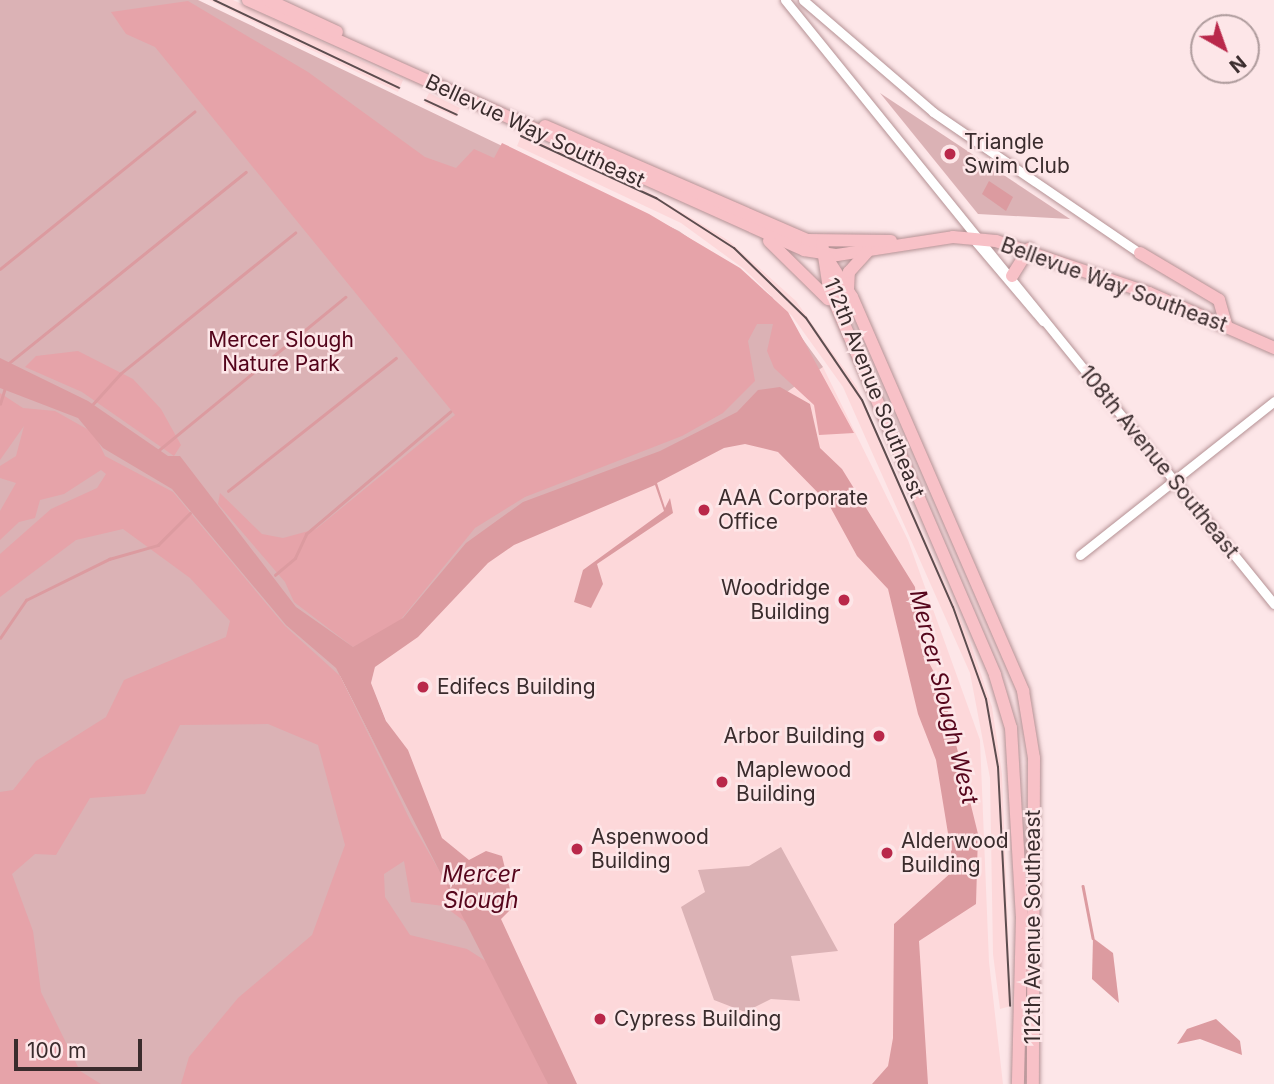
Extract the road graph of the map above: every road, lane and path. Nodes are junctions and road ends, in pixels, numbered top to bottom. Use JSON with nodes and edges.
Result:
{"nodes":[{"id":1,"x":248,"y":0,"type":"edge"},
{"id":2,"x":268,"y":0,"type":"edge"},
{"id":3,"x":785,"y":0,"type":"edge"},
{"id":4,"x":803,"y":0,"type":"edge"},
{"id":5,"x":751,"y":229,"type":"junction"},
{"id":6,"x":974,"y":237,"type":"junction"},
{"id":7,"x":909,"y":242,"type":"junction"},
{"id":8,"x":824,"y":249,"type":"junction"},
{"id":9,"x":1029,"y":249,"type":"junction"},
{"id":10,"x":869,"y":251,"type":"junction"},
{"id":11,"x":1140,"y":253,"type":"joint"},
{"id":12,"x":1012,"y":276,"type":"junction"},
{"id":13,"x":848,"y":289,"type":"junction"},
{"id":14,"x":841,"y":317,"type":"junction"},
{"id":15,"x":1044,"y":321,"type":"junction"},
{"id":16,"x":1226,"y":325,"type":"junction"},
{"id":17,"x":1274,"y":348,"type":"edge"},
{"id":18,"x":1274,"y":401,"type":"edge"},
{"id":19,"x":1174,"y":480,"type":"junction"},
{"id":20,"x":1080,"y":555,"type":"dead end"},
{"id":21,"x":1274,"y":604,"type":"edge"},
{"id":22,"x":1018,"y":1084,"type":"edge"},
{"id":23,"x":1033,"y":1084,"type":"edge"}],
"edges":[{"from":1,"to":5,"type":"main road","name":"Bellevue Way Southeast"},
{"from":2,"to":8,"type":"main road","name":"Bellevue Way Southeast"},
{"from":3,"to":6,"type":"street","name":"108th Avenue Southeast"},
{"from":4,"to":11,"type":"street"},
{"from":5,"to":8,"type":"main road","name":"Bellevue Way Southeast"},
{"from":5,"to":14,"type":"main road"},
{"from":6,"to":7,"type":"main road","name":"Bellevue Way Southeast"},
{"from":6,"to":9,"type":"main road","name":"Bellevue Way Southeast"},
{"from":6,"to":12,"type":"street","name":"108th Avenue Southeast"},
{"from":6,"to":15,"type":"street","name":"108th Avenue Southeast"},
{"from":7,"to":8,"type":"main road","name":"Bellevue Way Southeast"},
{"from":7,"to":10,"type":"main road","name":"Bellevue Way Southeast"},
{"from":8,"to":10,"type":"main road","name":"Bellevue Way Southeast"},
{"from":8,"to":13,"type":"main road","name":"112th Avenue Southeast"},
{"from":8,"to":14,"type":"main road","name":"112th Avenue Southeast"},
{"from":9,"to":12,"type":"main road"},
{"from":9,"to":16,"type":"main road","name":"Bellevue Way Southeast"},
{"from":10,"to":13,"type":"main road"},
{"from":11,"to":16,"type":"main road"},
{"from":12,"to":15,"type":"street","name":"108th Avenue Southeast"},
{"from":13,"to":23,"type":"main road","name":"112th Avenue Southeast"},
{"from":14,"to":22,"type":"main road","name":"112th Avenue Southeast"},
{"from":15,"to":19,"type":"street","name":"108th Avenue Southeast"},
{"from":16,"to":17,"type":"main road","name":"Bellevue Way Southeast"},
{"from":18,"to":19,"type":"street"},
{"from":19,"to":20,"type":"street"},
{"from":19,"to":21,"type":"street","name":"108th Avenue Southeast"}]}
